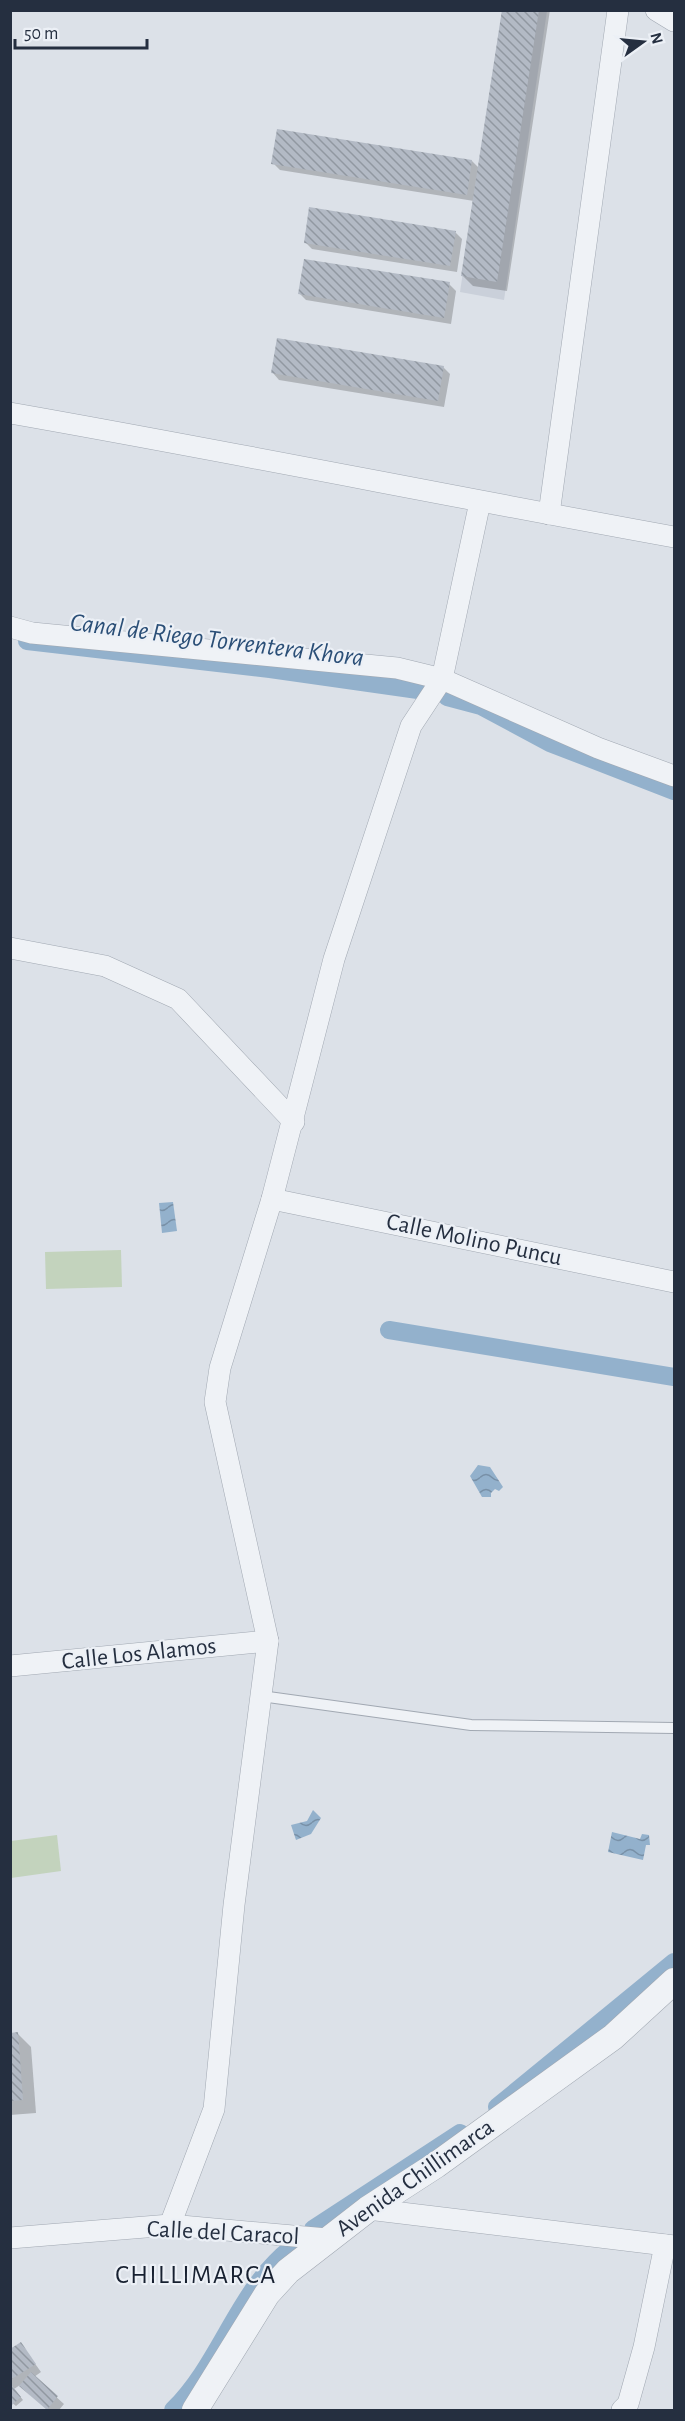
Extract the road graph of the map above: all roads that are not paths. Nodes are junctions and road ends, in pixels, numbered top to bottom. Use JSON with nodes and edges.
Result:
{"nodes":[{"id":1,"x":618,"y":10,"type":"edge"},
{"id":2,"x":656,"y":10,"type":"edge"},
{"id":3,"x":675,"y":21,"type":"edge"},
{"id":4,"x":10,"y":413,"type":"edge"},
{"id":5,"x":480,"y":502,"type":"junction"},
{"id":6,"x":549,"y":514,"type":"junction"},
{"id":7,"x":675,"y":537,"type":"edge"},
{"id":8,"x":10,"y":627,"type":"edge"},
{"id":9,"x":442,"y":679,"type":"junction"},
{"id":10,"x":675,"y":776,"type":"edge"},
{"id":11,"x":10,"y":948,"type":"edge"},
{"id":12,"x":294,"y":1122,"type":"junction"},
{"id":13,"x":272,"y":1199,"type":"junction"},
{"id":14,"x":675,"y":1282,"type":"edge"},
{"id":15,"x":268,"y":1641,"type":"junction"},
{"id":16,"x":10,"y":1666,"type":"edge"},
{"id":17,"x":261,"y":1696,"type":"junction"},
{"id":18,"x":675,"y":1728,"type":"edge"},
{"id":19,"x":675,"y":1982,"type":"edge"},
{"id":20,"x":368,"y":2210,"type":"junction"},
{"id":21,"x":170,"y":2225,"type":"junction"},
{"id":22,"x":10,"y":2238,"type":"edge"},
{"id":23,"x":327,"y":2239,"type":"junction"},
{"id":24,"x":670,"y":2246,"type":"edge"},
{"id":25,"x":195,"y":2410,"type":"edge"},
{"id":26,"x":622,"y":2410,"type":"edge"}],
"edges":[{"from":1,"to":6,"type":"street"},
{"from":2,"to":3,"type":"street"},
{"from":4,"to":5,"type":"street"},
{"from":5,"to":6,"type":"street"},
{"from":5,"to":9,"type":"street"},
{"from":6,"to":7,"type":"street"},
{"from":8,"to":9,"type":"street"},
{"from":9,"to":10,"type":"street"},
{"from":9,"to":12,"type":"street"},
{"from":11,"to":12,"type":"street"},
{"from":12,"to":13,"type":"street"},
{"from":13,"to":14,"type":"street","name":"Calle Molino Puncu"},
{"from":13,"to":15,"type":"street"},
{"from":15,"to":16,"type":"street","name":"Calle Los Alamos"},
{"from":15,"to":17,"type":"street"},
{"from":17,"to":18,"type":"lane"},
{"from":17,"to":21,"type":"street"},
{"from":19,"to":20,"type":"street","name":"Avenida Chillimarca"},
{"from":20,"to":23,"type":"street","name":"Avenida Chillimarca"},
{"from":20,"to":24,"type":"street"},
{"from":21,"to":22,"type":"street","name":"Calle del Caracol"},
{"from":21,"to":23,"type":"street","name":"Calle del Caracol"},
{"from":23,"to":25,"type":"street","name":"Avenida Chillimarca"},
{"from":24,"to":26,"type":"street"}]}
